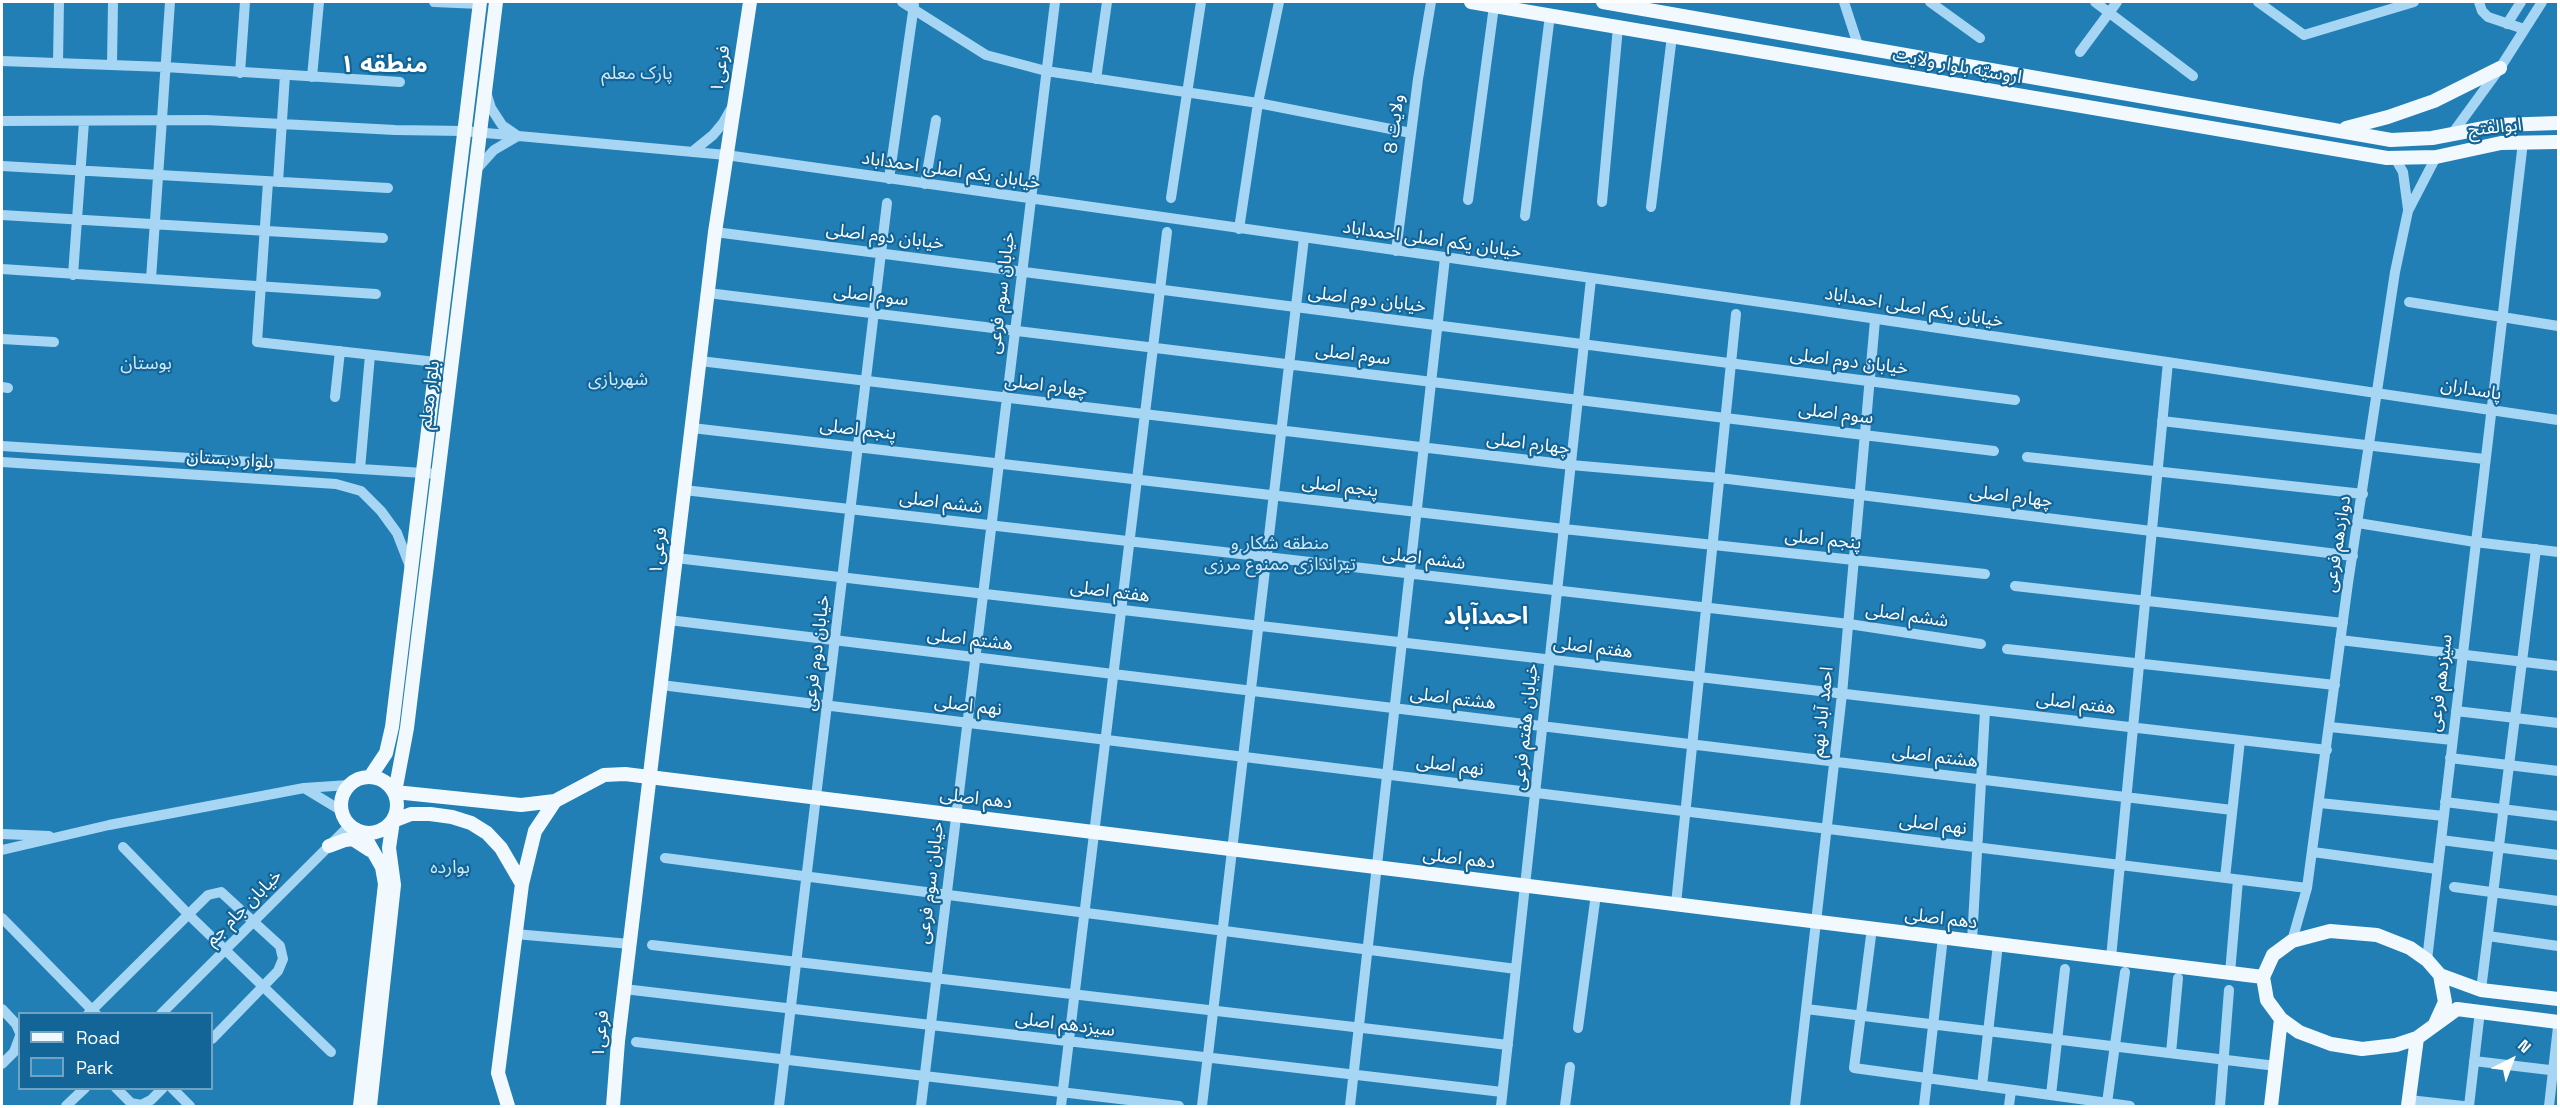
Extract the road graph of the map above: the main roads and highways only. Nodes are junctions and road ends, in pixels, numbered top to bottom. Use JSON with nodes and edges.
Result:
{"nodes":[{"id":1,"x":496,"y":2,"type":"edge"},
{"id":2,"x":750,"y":2,"type":"edge"},
{"id":3,"x":1471,"y":2,"type":"edge"},
{"id":4,"x":1603,"y":2,"type":"edge"},
{"id":5,"x":480,"y":3,"type":"edge"},
{"id":6,"x":1646,"y":9,"type":"junction"},
{"id":7,"x":1689,"y":16,"type":"junction"},
{"id":8,"x":1642,"y":31,"type":"junction"},
{"id":9,"x":1677,"y":37,"type":"junction"},
{"id":10,"x":2500,"y":68,"type":"road end"},
{"id":11,"x":2189,"y":103,"type":"junction"},
{"id":12,"x":2224,"y":110,"type":"junction"},
{"id":13,"x":2185,"y":122,"type":"junction"},
{"id":14,"x":2559,"y":123,"type":"edge"},
{"id":15,"x":2221,"y":128,"type":"junction"},
{"id":16,"x":2340,"y":129,"type":"junction"},
{"id":17,"x":2452,"y":134,"type":"junction"},
{"id":18,"x":2559,"y":142,"type":"edge"},
{"id":19,"x":2436,"y":157,"type":"junction"},
{"id":20,"x":370,"y":777,"type":"junction"},
{"id":21,"x":650,"y":777,"type":"junction"},
{"id":22,"x":395,"y":792,"type":"junction"},
{"id":23,"x":555,"y":801,"type":"junction"},
{"id":24,"x":393,"y":821,"type":"junction"},
{"id":25,"x":356,"y":829,"type":"junction"},
{"id":26,"x":329,"y":846,"type":"road end"},
{"id":27,"x":377,"y":857,"type":"junction"},
{"id":28,"x":522,"y":884,"type":"junction"},
{"id":29,"x":2440,"y":975,"type":"junction"},
{"id":30,"x":2263,"y":977,"type":"junction"},
{"id":31,"x":2559,"y":999,"type":"edge"},
{"id":32,"x":2281,"y":1019,"type":"junction"},
{"id":33,"x":2559,"y":1022,"type":"edge"},
{"id":34,"x":2435,"y":1024,"type":"junction"},
{"id":35,"x":2417,"y":1038,"type":"junction"},
{"id":36,"x":503,"y":1090,"type":"junction"},
{"id":37,"x":2409,"y":1103,"type":"edge"},
{"id":38,"x":612,"y":1106,"type":"edge"},
{"id":39,"x":360,"y":1107,"type":"edge"},
{"id":40,"x":370,"y":1107,"type":"edge"},
{"id":41,"x":508,"y":1107,"type":"edge"},
{"id":42,"x":515,"y":1107,"type":"edge"},
{"id":43,"x":2271,"y":1107,"type":"edge"}],
"edges":[{"from":1,"to":22,"type":"main road","name":"بلوار معلم"},
{"from":2,"to":21,"type":"main road","name":"فرعی۱"},
{"from":3,"to":8,"type":"main road","name":"اروسیّه بلوار ولایت"},
{"from":4,"to":6,"type":"main road","name":"اروسیّه بلوار ولایت"},
{"from":5,"to":20,"type":"main road","name":"بلوار معلم"},
{"from":6,"to":7,"type":"main road","name":"اروسیّه بلوار ولایت"},
{"from":6,"to":8,"type":"main road"},
{"from":7,"to":9,"type":"main road"},
{"from":7,"to":11,"type":"main road","name":"اروسیّه بلوار ولایت"},
{"from":8,"to":9,"type":"main road","name":"اروسیّه بلوار ولایت"},
{"from":9,"to":13,"type":"main road","name":"اروسیّه بلوار ولایت"},
{"from":10,"to":16,"type":"main road"},
{"from":11,"to":12,"type":"main road","name":"اروسیّه بلوار ولایت"},
{"from":11,"to":13,"type":"main road"},
{"from":12,"to":15,"type":"main road"},
{"from":12,"to":16,"type":"main road","name":"اروسیّه بلوار ولایت"},
{"from":13,"to":15,"type":"main road","name":"اروسیّه بلوار ولایت"},
{"from":14,"to":17,"type":"main road","name":"ابوالفتح"},
{"from":15,"to":19,"type":"main road","name":"اروسیّه بلوار ولایت"},
{"from":16,"to":17,"type":"main road","name":"اروسیّه بلوار ولایت"},
{"from":17,"to":19,"type":"main road"},
{"from":18,"to":19,"type":"main road","name":"ابوالفتح"},
{"from":20,"to":22,"type":"main road"},
{"from":20,"to":25,"type":"main road"},
{"from":21,"to":23,"type":"main road","name":"دهم اصلی"},
{"from":21,"to":30,"type":"main road","name":"دهم اصلی"},
{"from":21,"to":38,"type":"main road","name":"فرعی۱"},
{"from":22,"to":23,"type":"main road"},
{"from":22,"to":24,"type":"main road"},
{"from":23,"to":28,"type":"main road"},
{"from":24,"to":25,"type":"main road"},
{"from":24,"to":28,"type":"main road"},
{"from":24,"to":40,"type":"main road"},
{"from":25,"to":27,"type":"main road"},
{"from":26,"to":27,"type":"main road"},
{"from":27,"to":39,"type":"main road"},
{"from":28,"to":36,"type":"main road"},
{"from":29,"to":30,"type":"main road"},
{"from":29,"to":31,"type":"main road"},
{"from":29,"to":34,"type":"main road"},
{"from":30,"to":32,"type":"main road"},
{"from":32,"to":35,"type":"main road"},
{"from":32,"to":43,"type":"main road"},
{"from":33,"to":34,"type":"main road"},
{"from":34,"to":35,"type":"main road"},
{"from":35,"to":37,"type":"main road"},
{"from":36,"to":41,"type":"main road"},
{"from":36,"to":42,"type":"main road"}]}
